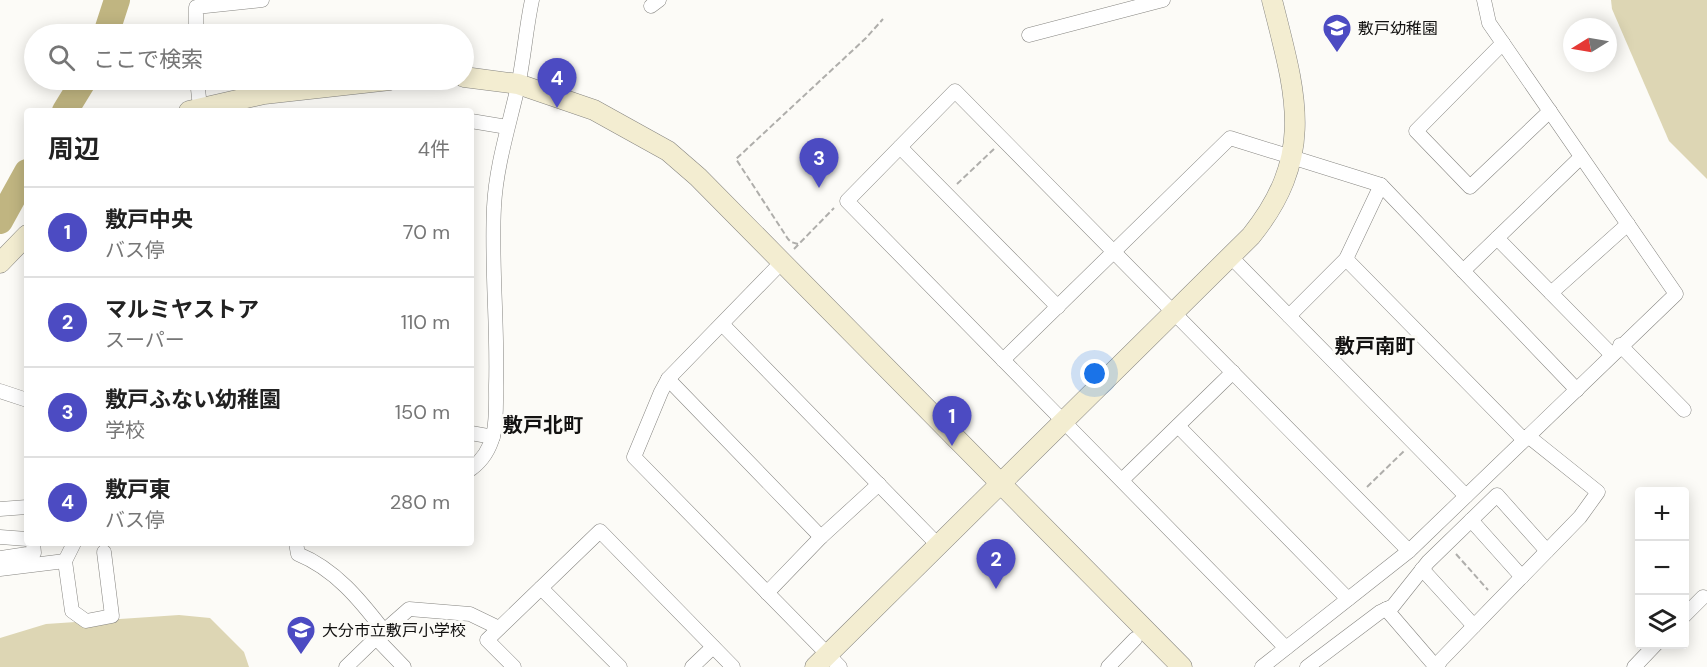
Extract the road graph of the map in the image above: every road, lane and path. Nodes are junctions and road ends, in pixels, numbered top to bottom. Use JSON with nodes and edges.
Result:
{"nodes":[{"id":1,"x":262,"y":0,"type":"edge"},
{"id":2,"x":532,"y":0,"type":"edge"},
{"id":3,"x":1163,"y":0,"type":"edge"},
{"id":4,"x":1272,"y":0,"type":"edge"},
{"id":5,"x":1484,"y":0,"type":"edge"},
{"id":6,"x":197,"y":4,"type":"edge"},
{"id":7,"x":1117,"y":6,"type":"edge"},
{"id":8,"x":883,"y":19,"type":"dead end"},
{"id":9,"x":196,"y":24,"type":"edge"},
{"id":10,"x":1029,"y":35,"type":"dead end"},
{"id":11,"x":1503,"y":43,"type":"junction"},
{"id":12,"x":474,"y":78,"type":"edge"},
{"id":13,"x":518,"y":84,"type":"junction"},
{"id":14,"x":196,"y":90,"type":"edge"},
{"id":15,"x":300,"y":90,"type":"edge"},
{"id":16,"x":194,"y":108,"type":"edge"},
{"id":17,"x":199,"y":108,"type":"edge"},
{"id":18,"x":1550,"y":111,"type":"junction"},
{"id":19,"x":474,"y":122,"type":"edge"},
{"id":20,"x":507,"y":128,"type":"junction"},
{"id":21,"x":1004,"y":140,"type":"junction"},
{"id":22,"x":900,"y":147,"type":"junction"},
{"id":23,"x":1291,"y":157,"type":"junction"},
{"id":24,"x":1581,"y":157,"type":"junction"},
{"id":25,"x":1380,"y":185,"type":"junction"},
{"id":26,"x":946,"y":194,"type":"junction"},
{"id":27,"x":847,"y":201,"type":"junction"},
{"id":28,"x":1628,"y":224,"type":"junction"},
{"id":29,"x":24,"y":238,"type":"edge"},
{"id":30,"x":1497,"y":238,"type":"junction"},
{"id":31,"x":798,"y":244,"type":"junction"},
{"id":32,"x":791,"y":252,"type":"dead end"},
{"id":33,"x":1114,"y":252,"type":"junction"},
{"id":34,"x":1230,"y":256,"type":"junction"},
{"id":35,"x":1346,"y":259,"type":"junction"},
{"id":36,"x":0,"y":263,"type":"edge"},
{"id":37,"x":776,"y":268,"type":"dead end"},
{"id":38,"x":1463,"y":271,"type":"junction"},
{"id":39,"x":1551,"y":293,"type":"junction"},
{"id":40,"x":1058,"y":307,"type":"junction"},
{"id":41,"x":1174,"y":312,"type":"junction"},
{"id":42,"x":1289,"y":316,"type":"junction"},
{"id":43,"x":723,"y":325,"type":"junction"},
{"id":44,"x":1616,"y":350,"type":"junction"},
{"id":45,"x":1003,"y":360,"type":"junction"},
{"id":46,"x":1233,"y":372,"type":"junction"},
{"id":47,"x":668,"y":379,"type":"junction"},
{"id":48,"x":1577,"y":390,"type":"junction"},
{"id":49,"x":0,"y":391,"type":"edge"},
{"id":50,"x":24,"y":399,"type":"edge"},
{"id":51,"x":1684,"y":410,"type":"dead end"},
{"id":52,"x":1064,"y":421,"type":"junction"},
{"id":53,"x":1178,"y":426,"type":"junction"},
{"id":54,"x":474,"y":434,"type":"edge"},
{"id":55,"x":493,"y":437,"type":"junction"},
{"id":56,"x":1526,"y":438,"type":"junction"},
{"id":57,"x":1413,"y":442,"type":"junction"},
{"id":58,"x":474,"y":466,"type":"edge"},
{"id":59,"x":1122,"y":480,"type":"junction"},
{"id":60,"x":1002,"y":482,"type":"junction"},
{"id":61,"x":879,"y":484,"type":"junction"},
{"id":62,"x":1466,"y":496,"type":"junction"},
{"id":63,"x":1356,"y":497,"type":"junction"},
{"id":64,"x":24,"y":507,"type":"edge"},
{"id":65,"x":0,"y":509,"type":"edge"},
{"id":66,"x":1471,"y":520,"type":"junction"},
{"id":67,"x":0,"y":537,"type":"edge"},
{"id":68,"x":821,"y":537,"type":"junction"},
{"id":69,"x":24,"y":539,"type":"edge"},
{"id":70,"x":1446,"y":544,"type":"junction"},
{"id":71,"x":938,"y":545,"type":"junction"},
{"id":72,"x":33,"y":546,"type":"edge"},
{"id":73,"x":72,"y":546,"type":"edge"},
{"id":74,"x":297,"y":546,"type":"edge"},
{"id":75,"x":1409,"y":551,"type":"junction"},
{"id":76,"x":1547,"y":551,"type":"junction"},
{"id":77,"x":104,"y":552,"type":"dead end"},
{"id":78,"x":0,"y":558,"type":"edge"},
{"id":79,"x":65,"y":561,"type":"junction"},
{"id":80,"x":0,"y":569,"type":"edge"},
{"id":81,"x":1422,"y":569,"type":"junction"},
{"id":82,"x":1522,"y":577,"type":"junction"},
{"id":83,"x":542,"y":588,"type":"junction"},
{"id":84,"x":767,"y":593,"type":"junction"},
{"id":85,"x":1703,"y":597,"type":"dead end"},
{"id":86,"x":1348,"y":599,"type":"junction"},
{"id":87,"x":1498,"y":602,"type":"junction"},
{"id":88,"x":1386,"y":609,"type":"junction"},
{"id":89,"x":1689,"y":611,"type":"edge"},
{"id":90,"x":1474,"y":626,"type":"junction"},
{"id":91,"x":499,"y":628,"type":"junction"},
{"id":92,"x":1135,"y":639,"type":"dead end"},
{"id":93,"x":713,"y":647,"type":"junction"},
{"id":94,"x":1286,"y":648,"type":"junction"},
{"id":95,"x":1652,"y":649,"type":"edge"},
{"id":96,"x":827,"y":663,"type":"edge"},
{"id":97,"x":346,"y":667,"type":"edge"},
{"id":98,"x":404,"y":667,"type":"edge"},
{"id":99,"x":514,"y":667,"type":"edge"},
{"id":100,"x":620,"y":667,"type":"edge"},
{"id":101,"x":692,"y":667,"type":"edge"},
{"id":102,"x":733,"y":667,"type":"edge"},
{"id":103,"x":1108,"y":667,"type":"edge"},
{"id":104,"x":1182,"y":667,"type":"edge"},
{"id":105,"x":1262,"y":667,"type":"edge"},
{"id":106,"x":1307,"y":667,"type":"edge"},
{"id":107,"x":1436,"y":667,"type":"edge"},
{"id":108,"x":1634,"y":667,"type":"edge"}],
"edges":[{"from":1,"to":6,"type":"street"},
{"from":2,"to":13,"type":"street"},
{"from":3,"to":7,"type":"street"},
{"from":4,"to":23,"type":"street"},
{"from":5,"to":11,"type":"street"},
{"from":6,"to":9,"type":"street"},
{"from":7,"to":10,"type":"street"},
{"from":8,"to":31,"type":"path"},
{"from":11,"to":18,"type":"street"},
{"from":11,"to":18,"type":"street"},
{"from":12,"to":13,"type":"street"},
{"from":13,"to":20,"type":"street"},
{"from":13,"to":60,"type":"street"},
{"from":14,"to":16,"type":"street"},
{"from":15,"to":17,"type":"street"},
{"from":18,"to":24,"type":"street"},
{"from":19,"to":20,"type":"street"},
{"from":20,"to":55,"type":"street"},
{"from":21,"to":22,"type":"street"},
{"from":21,"to":26,"type":"path"},
{"from":21,"to":33,"type":"street"},
{"from":22,"to":26,"type":"street"},
{"from":22,"to":27,"type":"street"},
{"from":23,"to":25,"type":"street"},
{"from":23,"to":33,"type":"street"},
{"from":23,"to":34,"type":"street"},
{"from":24,"to":28,"type":"street"},
{"from":24,"to":30,"type":"street"},
{"from":25,"to":35,"type":"street"},
{"from":25,"to":38,"type":"street"},
{"from":26,"to":40,"type":"street"},
{"from":27,"to":31,"type":"path"},
{"from":27,"to":45,"type":"street"},
{"from":28,"to":39,"type":"street"},
{"from":28,"to":44,"type":"street"},
{"from":29,"to":36,"type":"street"},
{"from":30,"to":38,"type":"street"},
{"from":30,"to":39,"type":"street"},
{"from":31,"to":32,"type":"path"},
{"from":33,"to":40,"type":"street"},
{"from":33,"to":41,"type":"street"},
{"from":34,"to":41,"type":"street"},
{"from":34,"to":42,"type":"street"},
{"from":35,"to":42,"type":"street"},
{"from":35,"to":56,"type":"street"},
{"from":37,"to":43,"type":"street"},
{"from":38,"to":48,"type":"street"},
{"from":39,"to":44,"type":"street"},
{"from":40,"to":45,"type":"street"},
{"from":41,"to":46,"type":"street"},
{"from":41,"to":52,"type":"street"},
{"from":42,"to":57,"type":"street"},
{"from":43,"to":47,"type":"street"},
{"from":43,"to":61,"type":"street"},
{"from":44,"to":48,"type":"street"},
{"from":44,"to":51,"type":"street"},
{"from":45,"to":52,"type":"street"},
{"from":46,"to":53,"type":"street"},
{"from":46,"to":63,"type":"street"},
{"from":47,"to":68,"type":"street"},
{"from":47,"to":84,"type":"street"},
{"from":48,"to":56,"type":"street"},
{"from":49,"to":50,"type":"street"},
{"from":52,"to":59,"type":"street"},
{"from":52,"to":60,"type":"street"},
{"from":53,"to":59,"type":"street"},
{"from":53,"to":86,"type":"street"},
{"from":54,"to":55,"type":"street"},
{"from":55,"to":58,"type":"street"},
{"from":56,"to":62,"type":"street"},
{"from":56,"to":76,"type":"street"},
{"from":57,"to":62,"type":"street"},
{"from":57,"to":63,"type":"path"},
{"from":59,"to":94,"type":"street"},
{"from":60,"to":71,"type":"street"},
{"from":60,"to":104,"type":"street"},
{"from":61,"to":68,"type":"street"},
{"from":61,"to":71,"type":"street"},
{"from":62,"to":75,"type":"street"},
{"from":63,"to":75,"type":"street"},
{"from":64,"to":65,"type":"street"},
{"from":66,"to":70,"type":"street"},
{"from":66,"to":76,"type":"street"},
{"from":66,"to":82,"type":"street"},
{"from":67,"to":69,"type":"street"},
{"from":68,"to":84,"type":"street"},
{"from":70,"to":81,"type":"street"},
{"from":70,"to":87,"type":"path"},
{"from":71,"to":96,"type":"street"},
{"from":72,"to":78,"type":"street"},
{"from":73,"to":79,"type":"street"},
{"from":74,"to":91,"type":"street"},
{"from":75,"to":86,"type":"street"},
{"from":76,"to":82,"type":"street"},
{"from":77,"to":79,"type":"street"},
{"from":79,"to":80,"type":"street"},
{"from":81,"to":88,"type":"street"},
{"from":81,"to":90,"type":"street"},
{"from":82,"to":87,"type":"street"},
{"from":83,"to":91,"type":"street"},
{"from":83,"to":93,"type":"street"},
{"from":83,"to":100,"type":"street"},
{"from":84,"to":96,"type":"street"},
{"from":85,"to":89,"type":"street"},
{"from":86,"to":94,"type":"street"},
{"from":87,"to":90,"type":"street"},
{"from":88,"to":106,"type":"street"},
{"from":88,"to":107,"type":"street"},
{"from":90,"to":107,"type":"street"},
{"from":91,"to":99,"type":"street"},
{"from":92,"to":103,"type":"street"},
{"from":93,"to":101,"type":"street"},
{"from":93,"to":102,"type":"street"},
{"from":94,"to":105,"type":"street"},
{"from":95,"to":108,"type":"street"},
{"from":97,"to":98,"type":"street"}]}
